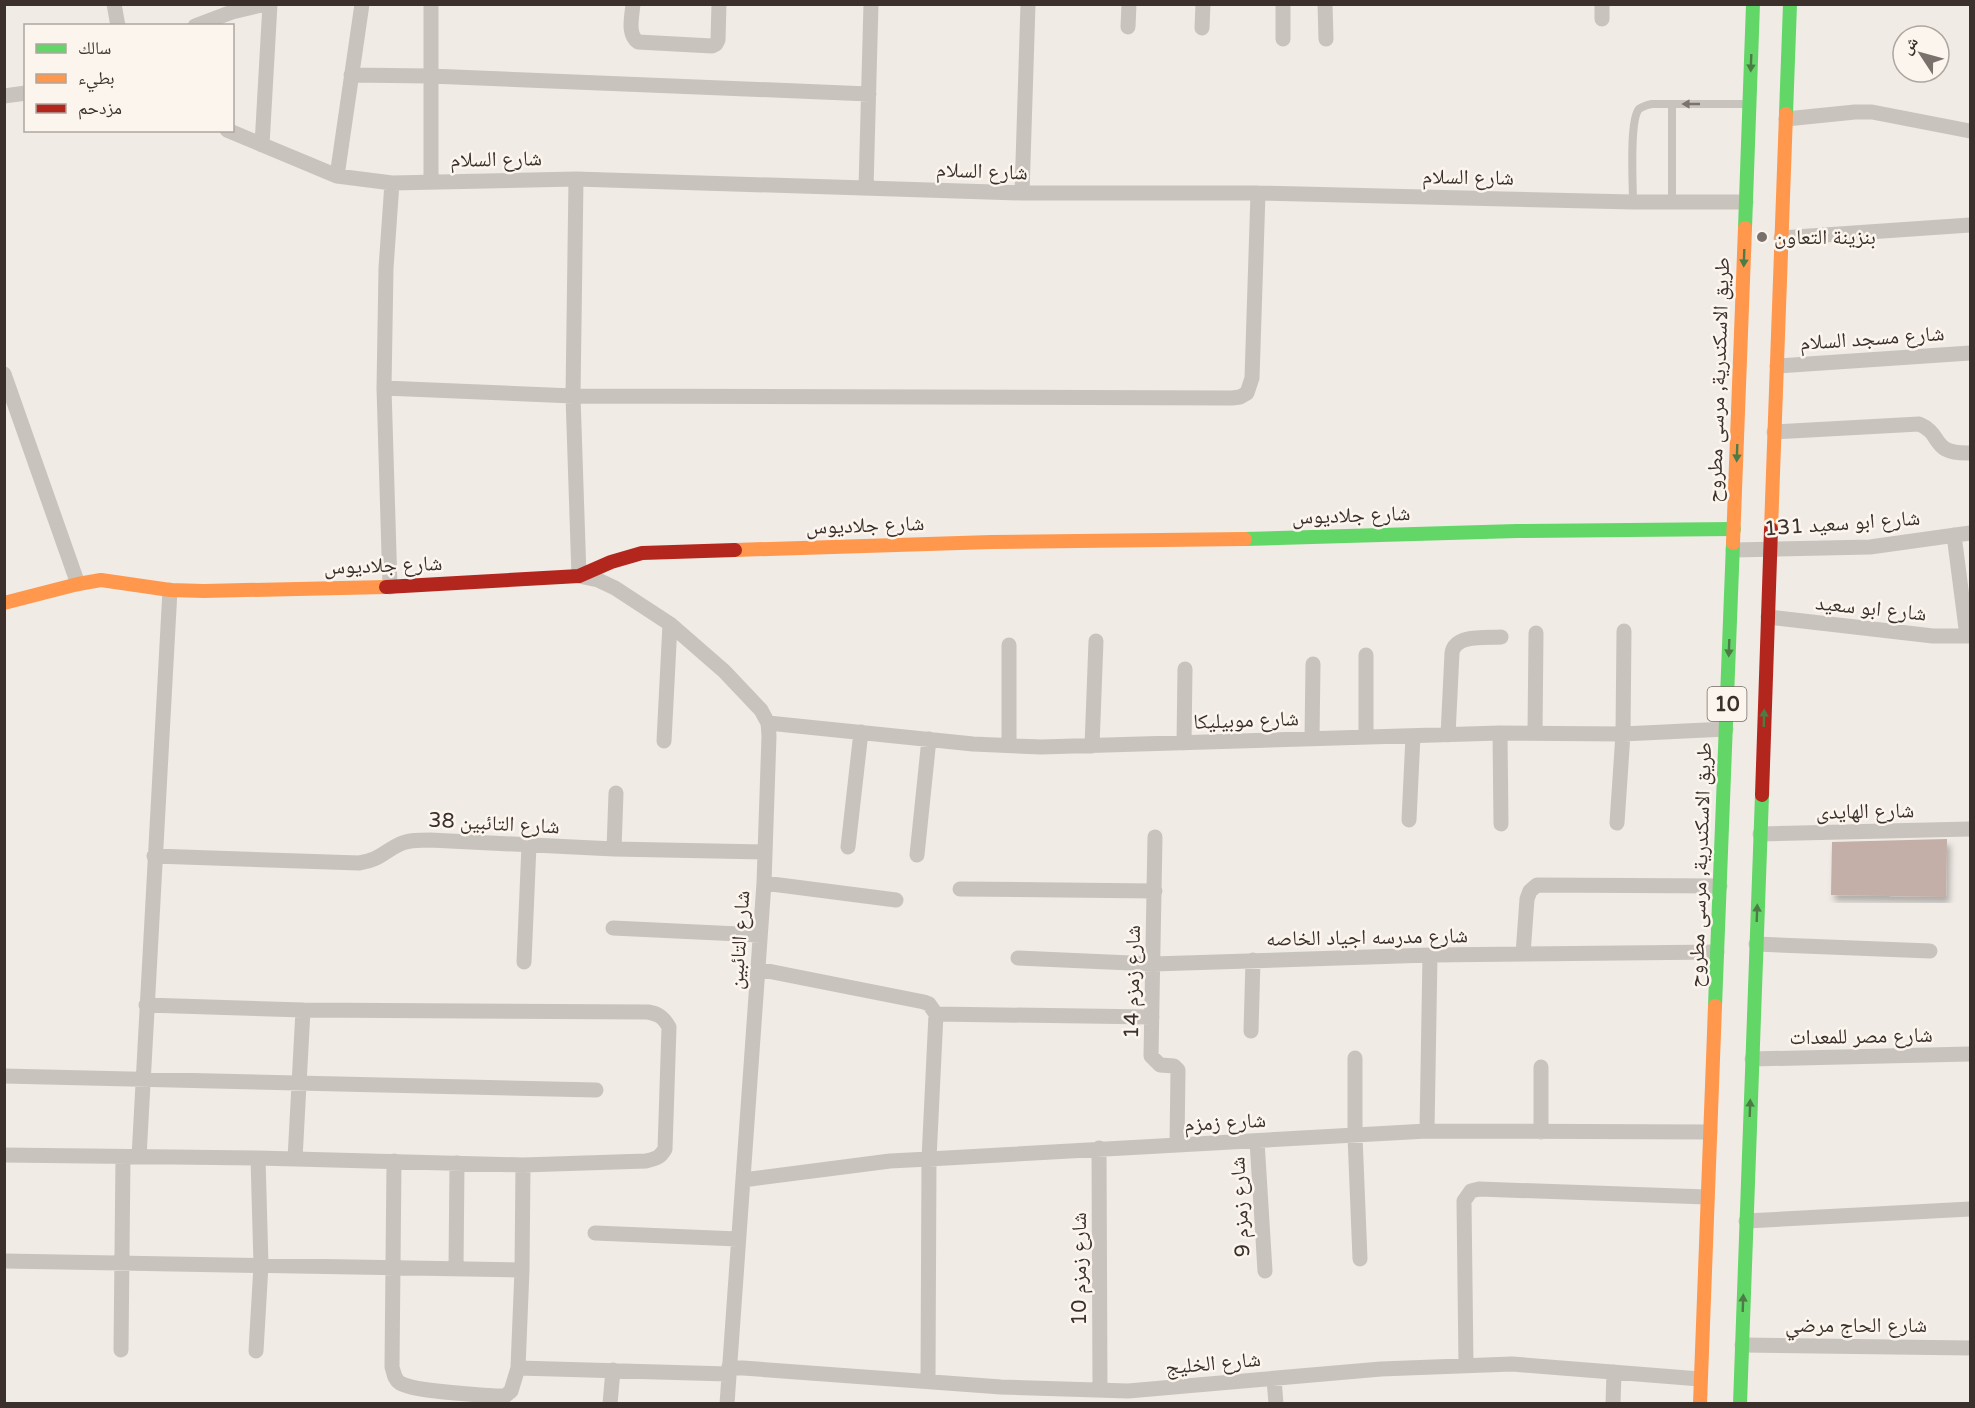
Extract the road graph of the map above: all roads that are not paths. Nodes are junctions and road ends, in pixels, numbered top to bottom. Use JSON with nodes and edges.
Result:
{"nodes":[{"id":1,"x":114,"y":4,"type":"edge"},
{"id":2,"x":265,"y":4,"type":"edge"},
{"id":3,"x":270,"y":4,"type":"edge"},
{"id":4,"x":362,"y":4,"type":"edge"},
{"id":5,"x":431,"y":4,"type":"edge"},
{"id":6,"x":633,"y":4,"type":"edge"},
{"id":7,"x":719,"y":4,"type":"edge"},
{"id":8,"x":871,"y":4,"type":"edge"},
{"id":9,"x":1028,"y":4,"type":"edge"},
{"id":10,"x":1129,"y":4,"type":"edge"},
{"id":11,"x":1203,"y":4,"type":"edge"},
{"id":12,"x":1283,"y":4,"type":"edge"},
{"id":13,"x":1325,"y":4,"type":"edge"},
{"id":14,"x":1753,"y":4,"type":"edge"},
{"id":15,"x":1790,"y":4,"type":"edge"},
{"id":16,"x":118,"y":24,"type":"edge"},
{"id":17,"x":200,"y":24,"type":"edge"},
{"id":18,"x":1128,"y":27,"type":"dead end"},
{"id":19,"x":1202,"y":28,"type":"dead end"},
{"id":20,"x":1283,"y":39,"type":"dead end"},
{"id":21,"x":1326,"y":39,"type":"dead end"},
{"id":22,"x":351,"y":75,"type":"junction"},
{"id":23,"x":430,"y":76,"type":"junction"},
{"id":24,"x":24,"y":93,"type":"edge"},
{"id":25,"x":869,"y":94,"type":"junction"},
{"id":26,"x":4,"y":96,"type":"edge"},
{"id":27,"x":1672,"y":104,"type":"junction"},
{"id":28,"x":1749,"y":104,"type":"junction"},
{"id":29,"x":1786,"y":119,"type":"junction"},
{"id":30,"x":1971,"y":130,"type":"edge"},
{"id":31,"x":232,"y":132,"type":"edge"},
{"id":32,"x":262,"y":145,"type":"junction"},
{"id":33,"x":337,"y":176,"type":"junction"},
{"id":34,"x":576,"y":179,"type":"junction"},
{"id":35,"x":431,"y":181,"type":"junction"},
{"id":36,"x":392,"y":183,"type":"junction"},
{"id":37,"x":866,"y":188,"type":"junction"},
{"id":38,"x":1022,"y":193,"type":"junction"},
{"id":39,"x":1258,"y":193,"type":"junction"},
{"id":40,"x":1633,"y":202,"type":"junction"},
{"id":41,"x":1672,"y":202,"type":"junction"},
{"id":42,"x":1746,"y":202,"type":"junction"},
{"id":43,"x":1971,"y":225,"type":"edge"},
{"id":44,"x":1781,"y":238,"type":"junction"},
{"id":45,"x":1971,"y":353,"type":"edge"},
{"id":46,"x":1777,"y":366,"type":"junction"},
{"id":47,"x":4,"y":374,"type":"edge"},
{"id":48,"x":384,"y":388,"type":"junction"},
{"id":49,"x":573,"y":396,"type":"junction"},
{"id":50,"x":1774,"y":432,"type":"junction"},
{"id":51,"x":1971,"y":453,"type":"edge"},
{"id":52,"x":1734,"y":528,"type":"junction"},
{"id":53,"x":1971,"y":533,"type":"edge"},
{"id":54,"x":1954,"y":536,"type":"junction"},
{"id":55,"x":1770,"y":549,"type":"junction"},
{"id":56,"x":1733,"y":550,"type":"junction"},
{"id":57,"x":579,"y":576,"type":"junction"},
{"id":58,"x":78,"y":584,"type":"junction"},
{"id":59,"x":390,"y":587,"type":"junction"},
{"id":60,"x":170,"y":590,"type":"junction"},
{"id":61,"x":4,"y":603,"type":"edge"},
{"id":62,"x":1768,"y":617,"type":"junction"},
{"id":63,"x":670,"y":624,"type":"junction"},
{"id":64,"x":1624,"y":631,"type":"dead end"},
{"id":65,"x":1536,"y":633,"type":"dead end"},
{"id":66,"x":1969,"y":636,"type":"edge"},
{"id":67,"x":1501,"y":637,"type":"dead end"},
{"id":68,"x":1096,"y":640,"type":"dead end"},
{"id":69,"x":1009,"y":645,"type":"dead end"},
{"id":70,"x":1366,"y":655,"type":"dead end"},
{"id":71,"x":1313,"y":664,"type":"dead end"},
{"id":72,"x":1185,"y":669,"type":"dead end"},
{"id":73,"x":768,"y":723,"type":"junction"},
{"id":74,"x":1726,"y":729,"type":"junction"},
{"id":75,"x":861,"y":732,"type":"junction"},
{"id":76,"x":1500,"y":733,"type":"junction"},
{"id":77,"x":1535,"y":733,"type":"junction"},
{"id":78,"x":1623,"y":734,"type":"junction"},
{"id":79,"x":1448,"y":735,"type":"junction"},
{"id":80,"x":1413,"y":736,"type":"junction"},
{"id":81,"x":1366,"y":737,"type":"junction"},
{"id":82,"x":929,"y":739,"type":"junction"},
{"id":83,"x":1312,"y":739,"type":"junction"},
{"id":84,"x":664,"y":741,"type":"dead end"},
{"id":85,"x":1184,"y":743,"type":"junction"},
{"id":86,"x":1009,"y":746,"type":"junction"},
{"id":87,"x":1092,"y":746,"type":"junction"},
{"id":88,"x":616,"y":793,"type":"dead end"},
{"id":89,"x":1409,"y":820,"type":"dead end"},
{"id":90,"x":1617,"y":823,"type":"dead end"},
{"id":91,"x":1501,"y":824,"type":"dead end"},
{"id":92,"x":1971,"y":829,"type":"edge"},
{"id":93,"x":1760,"y":834,"type":"junction"},
{"id":94,"x":1155,"y":837,"type":"dead end"},
{"id":95,"x":529,"y":846,"type":"junction"},
{"id":96,"x":848,"y":847,"type":"dead end"},
{"id":97,"x":614,"y":849,"type":"junction"},
{"id":98,"x":765,"y":852,"type":"junction"},
{"id":99,"x":917,"y":855,"type":"dead end"},
{"id":100,"x":154,"y":856,"type":"junction"},
{"id":101,"x":765,"y":883,"type":"junction"},
{"id":102,"x":1720,"y":886,"type":"junction"},
{"id":103,"x":960,"y":889,"type":"dead end"},
{"id":104,"x":1155,"y":891,"type":"junction"},
{"id":105,"x":896,"y":900,"type":"dead end"},
{"id":106,"x":614,"y":928,"type":"dead end"},
{"id":107,"x":760,"y":935,"type":"junction"},
{"id":108,"x":1756,"y":944,"type":"junction"},
{"id":109,"x":1930,"y":951,"type":"dead end"},
{"id":110,"x":1717,"y":952,"type":"junction"},
{"id":111,"x":1523,"y":954,"type":"junction"},
{"id":112,"x":1430,"y":956,"type":"junction"},
{"id":113,"x":1018,"y":958,"type":"dead end"},
{"id":114,"x":1253,"y":960,"type":"junction"},
{"id":115,"x":524,"y":962,"type":"dead end"},
{"id":116,"x":1153,"y":964,"type":"junction"},
{"id":117,"x":758,"y":969,"type":"junction"},
{"id":118,"x":146,"y":1005,"type":"junction"},
{"id":119,"x":303,"y":1010,"type":"junction"},
{"id":120,"x":936,"y":1014,"type":"junction"},
{"id":121,"x":1152,"y":1017,"type":"junction"},
{"id":122,"x":1251,"y":1031,"type":"dead end"},
{"id":123,"x":1970,"y":1054,"type":"edge"},
{"id":124,"x":1355,"y":1058,"type":"dead end"},
{"id":125,"x":1752,"y":1059,"type":"junction"},
{"id":126,"x":1541,"y":1067,"type":"dead end"},
{"id":127,"x":1971,"y":1070,"type":"edge"},
{"id":128,"x":4,"y":1076,"type":"edge"},
{"id":129,"x":143,"y":1079,"type":"junction"},
{"id":130,"x":299,"y":1084,"type":"junction"},
{"id":131,"x":596,"y":1090,"type":"dead end"},
{"id":132,"x":1427,"y":1131,"type":"junction"},
{"id":133,"x":1541,"y":1132,"type":"junction"},
{"id":134,"x":1710,"y":1132,"type":"junction"},
{"id":135,"x":1355,"y":1136,"type":"junction"},
{"id":136,"x":1257,"y":1141,"type":"junction"},
{"id":137,"x":1177,"y":1145,"type":"junction"},
{"id":138,"x":1099,"y":1148,"type":"junction"},
{"id":139,"x":4,"y":1155,"type":"edge"},
{"id":140,"x":123,"y":1157,"type":"junction"},
{"id":141,"x":139,"y":1157,"type":"junction"},
{"id":142,"x":258,"y":1158,"type":"junction"},
{"id":143,"x":295,"y":1159,"type":"junction"},
{"id":144,"x":929,"y":1159,"type":"junction"},
{"id":145,"x":394,"y":1161,"type":"junction"},
{"id":146,"x":457,"y":1162,"type":"junction"},
{"id":147,"x":523,"y":1165,"type":"junction"},
{"id":148,"x":743,"y":1180,"type":"junction"},
{"id":149,"x":1707,"y":1197,"type":"junction"},
{"id":150,"x":1971,"y":1209,"type":"edge"},
{"id":151,"x":1746,"y":1221,"type":"junction"},
{"id":152,"x":595,"y":1233,"type":"dead end"},
{"id":153,"x":738,"y":1239,"type":"junction"},
{"id":154,"x":1360,"y":1259,"type":"dead end"},
{"id":155,"x":4,"y":1261,"type":"edge"},
{"id":156,"x":123,"y":1264,"type":"junction"},
{"id":157,"x":261,"y":1265,"type":"junction"},
{"id":158,"x":392,"y":1267,"type":"junction"},
{"id":159,"x":456,"y":1269,"type":"junction"},
{"id":160,"x":522,"y":1270,"type":"junction"},
{"id":161,"x":1265,"y":1271,"type":"dead end"},
{"id":162,"x":1742,"y":1345,"type":"junction"},
{"id":163,"x":1971,"y":1348,"type":"edge"},
{"id":164,"x":121,"y":1350,"type":"dead end"},
{"id":165,"x":256,"y":1351,"type":"dead end"},
{"id":166,"x":1466,"y":1365,"type":"junction"},
{"id":167,"x":518,"y":1368,"type":"junction"},
{"id":168,"x":613,"y":1370,"type":"junction"},
{"id":169,"x":729,"y":1370,"type":"junction"},
{"id":170,"x":1614,"y":1372,"type":"junction"},
{"id":171,"x":1274,"y":1379,"type":"junction"},
{"id":172,"x":1700,"y":1379,"type":"junction"},
{"id":173,"x":928,"y":1381,"type":"junction"},
{"id":174,"x":1100,"y":1390,"type":"junction"},
{"id":175,"x":610,"y":1404,"type":"edge"},
{"id":176,"x":727,"y":1404,"type":"edge"},
{"id":177,"x":1276,"y":1404,"type":"edge"},
{"id":178,"x":1613,"y":1404,"type":"edge"},
{"id":179,"x":1700,"y":1404,"type":"edge"},
{"id":180,"x":1740,"y":1404,"type":"edge"}],
"edges":[{"from":1,"to":16,"type":"street"},
{"from":2,"to":17,"type":"street"},
{"from":3,"to":32,"type":"street"},
{"from":4,"to":22,"type":"street"},
{"from":5,"to":23,"type":"street"},
{"from":6,"to":7,"type":"street"},
{"from":8,"to":25,"type":"street"},
{"from":9,"to":38,"type":"street"},
{"from":10,"to":18,"type":"street"},
{"from":11,"to":19,"type":"street"},
{"from":12,"to":20,"type":"street"},
{"from":13,"to":21,"type":"street"},
{"from":14,"to":28,"type":"main road","name":"طريق الاسكندرية, مرسى مطروح","number":"10","one_way":true},
{"from":15,"to":29,"type":"main road","number":"10"},
{"from":22,"to":23,"type":"street"},
{"from":22,"to":33,"type":"street"},
{"from":23,"to":25,"type":"street"},
{"from":23,"to":35,"type":"street"},
{"from":24,"to":26,"type":"street"},
{"from":25,"to":37,"type":"street"},
{"from":28,"to":27,"type":"lane","one_way":true},
{"from":27,"to":40,"type":"lane"},
{"from":27,"to":41,"type":"lane"},
{"from":28,"to":42,"type":"main road","name":"طريق الاسكندرية, مرسى مطروح","number":"10"},
{"from":29,"to":30,"type":"street"},
{"from":29,"to":44,"type":"main road","number":"10"},
{"from":31,"to":32,"type":"street","name":"شارع السلام"},
{"from":32,"to":33,"type":"street","name":"شارع السلام"},
{"from":33,"to":36,"type":"street","name":"شارع السلام"},
{"from":34,"to":35,"type":"street","name":"شارع السلام"},
{"from":34,"to":37,"type":"street","name":"شارع السلام"},
{"from":34,"to":49,"type":"street"},
{"from":35,"to":36,"type":"street","name":"شارع السلام"},
{"from":36,"to":48,"type":"street"},
{"from":37,"to":38,"type":"street","name":"شارع السلام"},
{"from":38,"to":39,"type":"street","name":"شارع السلام"},
{"from":39,"to":40,"type":"street","name":"شارع السلام"},
{"from":39,"to":49,"type":"street"},
{"from":40,"to":41,"type":"street","name":"شارع السلام"},
{"from":41,"to":42,"type":"street","name":"شارع السلام"},
{"from":42,"to":52,"type":"main road","name":"طريق الاسكندرية, مرسى مطروح","number":"10","one_way":true},
{"from":43,"to":44,"type":"street"},
{"from":44,"to":46,"type":"main road","number":"10"},
{"from":45,"to":46,"type":"street","name":"شارع مسجد السلام"},
{"from":46,"to":50,"type":"main road","number":"10"},
{"from":47,"to":58,"type":"street"},
{"from":48,"to":49,"type":"street"},
{"from":48,"to":59,"type":"street"},
{"from":49,"to":57,"type":"street"},
{"from":50,"to":51,"type":"street"},
{"from":50,"to":55,"type":"main road","number":"10"},
{"from":52,"to":56,"type":"main road","name":"طريق الاسكندرية, مرسى مطروح","number":"10"},
{"from":52,"to":57,"type":"main road","name":"شارع جلاديوس"},
{"from":53,"to":54,"type":"street","name":"شارع ابو سعيد 131"},
{"from":54,"to":55,"type":"street","name":"شارع ابو سعيد 131"},
{"from":54,"to":66,"type":"street"},
{"from":55,"to":56,"type":"street","name":"شارع ابو سعيد 131"},
{"from":55,"to":62,"type":"main road","number":"10"},
{"from":56,"to":74,"type":"main road","name":"طريق الاسكندرية, مرسى مطروح","number":"10","one_way":true},
{"from":57,"to":59,"type":"main road","name":"شارع جلاديوس"},
{"from":57,"to":63,"type":"street"},
{"from":58,"to":60,"type":"main road","name":"شارع جلاديوس"},
{"from":58,"to":61,"type":"main road","name":"شارع جلاديوس"},
{"from":59,"to":60,"type":"main road","name":"شارع جلاديوس"},
{"from":60,"to":100,"type":"street"},
{"from":62,"to":66,"type":"street","name":"شارع ابو سعيد"},
{"from":93,"to":62,"type":"main road","number":"10","one_way":true},
{"from":63,"to":73,"type":"street"},
{"from":63,"to":84,"type":"street"},
{"from":64,"to":78,"type":"street"},
{"from":65,"to":77,"type":"street"},
{"from":67,"to":79,"type":"street"},
{"from":68,"to":87,"type":"street"},
{"from":69,"to":86,"type":"street"},
{"from":70,"to":81,"type":"street"},
{"from":71,"to":83,"type":"street"},
{"from":72,"to":85,"type":"street"},
{"from":73,"to":75,"type":"street","name":"شارع موبيليكا"},
{"from":73,"to":98,"type":"street","name":"شارع التائبين"},
{"from":74,"to":78,"type":"street","name":"شارع موبيليكا"},
{"from":74,"to":102,"type":"main road","name":"طريق الاسكندرية, مرسى مطروح","number":"10"},
{"from":75,"to":82,"type":"street","name":"شارع موبيليكا"},
{"from":75,"to":96,"type":"street"},
{"from":76,"to":77,"type":"street","name":"شارع موبيليكا"},
{"from":76,"to":79,"type":"street","name":"شارع موبيليكا"},
{"from":76,"to":91,"type":"street"},
{"from":77,"to":78,"type":"street","name":"شارع موبيليكا"},
{"from":78,"to":90,"type":"street"},
{"from":79,"to":80,"type":"street","name":"شارع موبيليكا"},
{"from":80,"to":81,"type":"street","name":"شارع موبيليكا"},
{"from":80,"to":89,"type":"street"},
{"from":81,"to":83,"type":"street","name":"شارع موبيليكا"},
{"from":82,"to":86,"type":"street","name":"شارع موبيليكا"},
{"from":82,"to":99,"type":"street"},
{"from":83,"to":85,"type":"street","name":"شارع موبيليكا"},
{"from":85,"to":87,"type":"street","name":"شارع موبيليكا"},
{"from":86,"to":87,"type":"street","name":"شارع موبيليكا"},
{"from":88,"to":97,"type":"street"},
{"from":92,"to":93,"type":"street","name":"شارع الهايدى"},
{"from":108,"to":93,"type":"main road","number":"10","one_way":true},
{"from":94,"to":104,"type":"street","name":"شارع زمزم 14"},
{"from":95,"to":97,"type":"street","name":"شارع التائبين 38"},
{"from":95,"to":100,"type":"street","name":"شارع التائبين 38"},
{"from":95,"to":115,"type":"street"},
{"from":97,"to":98,"type":"street","name":"شارع التائبين 38"},
{"from":98,"to":101,"type":"street","name":"شارع التائبين"},
{"from":100,"to":118,"type":"street"},
{"from":101,"to":105,"type":"street"},
{"from":101,"to":107,"type":"street","name":"شارع التائبين"},
{"from":102,"to":110,"type":"main road","name":"طريق الاسكندرية, مرسى مطروح","number":"10"},
{"from":102,"to":111,"type":"street"},
{"from":103,"to":104,"type":"street"},
{"from":104,"to":116,"type":"street","name":"شارع زمزم 14"},
{"from":106,"to":107,"type":"street"},
{"from":107,"to":117,"type":"street","name":"شارع التائبين"},
{"from":108,"to":109,"type":"street"},
{"from":108,"to":125,"type":"main road","number":"10"},
{"from":110,"to":111,"type":"street","name":"شارع مدرسه اجياد الخاصه"},
{"from":110,"to":134,"type":"main road","name":"طريق الاسكندرية, مرسى مطروح","number":"10"},
{"from":111,"to":112,"type":"street","name":"شارع مدرسه اجياد الخاصه"},
{"from":112,"to":114,"type":"street","name":"شارع مدرسه اجياد الخاصه"},
{"from":112,"to":132,"type":"street"},
{"from":113,"to":116,"type":"street","name":"شارع مدرسه اجياد الخاصه"},
{"from":114,"to":116,"type":"street","name":"شارع مدرسه اجياد الخاصه"},
{"from":114,"to":122,"type":"street"},
{"from":116,"to":121,"type":"street","name":"شارع زمزم 14"},
{"from":117,"to":120,"type":"street"},
{"from":117,"to":148,"type":"street","name":"شارع التائبين"},
{"from":118,"to":119,"type":"street"},
{"from":118,"to":129,"type":"street"},
{"from":119,"to":130,"type":"street"},
{"from":119,"to":147,"type":"street"},
{"from":120,"to":121,"type":"street"},
{"from":120,"to":144,"type":"street"},
{"from":121,"to":137,"type":"street","name":"شارع زمزم 14"},
{"from":123,"to":125,"type":"street","name":"شارع مصر للمعدات"},
{"from":123,"to":127,"type":"street"},
{"from":124,"to":135,"type":"street"},
{"from":151,"to":125,"type":"main road","number":"10","one_way":true},
{"from":126,"to":133,"type":"street"},
{"from":128,"to":129,"type":"street"},
{"from":129,"to":130,"type":"street"},
{"from":129,"to":141,"type":"street"},
{"from":130,"to":131,"type":"street"},
{"from":130,"to":143,"type":"street"},
{"from":132,"to":133,"type":"street","name":"شارع زمزم"},
{"from":132,"to":135,"type":"street","name":"شارع زمزم"},
{"from":133,"to":134,"type":"street","name":"شارع زمزم"},
{"from":134,"to":149,"type":"main road","name":"طريق الاسكندرية, مرسى مطروح","number":"10"},
{"from":135,"to":136,"type":"street","name":"شارع زمزم"},
{"from":135,"to":154,"type":"street"},
{"from":136,"to":137,"type":"street","name":"شارع زمزم"},
{"from":136,"to":161,"type":"street","name":"شارع زمزم 9"},
{"from":137,"to":138,"type":"street","name":"شارع زمزم"},
{"from":138,"to":144,"type":"street","name":"شارع زمزم"},
{"from":138,"to":174,"type":"street","name":"شارع زمزم 10"},
{"from":139,"to":140,"type":"street"},
{"from":140,"to":141,"type":"street"},
{"from":140,"to":156,"type":"street"},
{"from":141,"to":142,"type":"street"},
{"from":142,"to":143,"type":"street"},
{"from":142,"to":157,"type":"street"},
{"from":143,"to":145,"type":"street"},
{"from":144,"to":148,"type":"street","name":"شارع زمزم"},
{"from":144,"to":173,"type":"street"},
{"from":145,"to":146,"type":"street"},
{"from":145,"to":158,"type":"street"},
{"from":146,"to":147,"type":"street"},
{"from":146,"to":159,"type":"street"},
{"from":147,"to":160,"type":"street"},
{"from":148,"to":153,"type":"street","name":"شارع التائبين"},
{"from":149,"to":166,"type":"street"},
{"from":149,"to":172,"type":"main road","name":"طريق الاسكندرية, مرسى مطروح","number":"10"},
{"from":150,"to":151,"type":"street"},
{"from":162,"to":151,"type":"main road","number":"10","one_way":true},
{"from":152,"to":153,"type":"street"},
{"from":153,"to":169,"type":"street","name":"شارع التائبين"},
{"from":155,"to":156,"type":"street"},
{"from":156,"to":157,"type":"street"},
{"from":156,"to":164,"type":"street"},
{"from":157,"to":158,"type":"street"},
{"from":157,"to":165,"type":"street"},
{"from":158,"to":159,"type":"street"},
{"from":158,"to":167,"type":"street"},
{"from":159,"to":160,"type":"street"},
{"from":160,"to":167,"type":"street"},
{"from":162,"to":163,"type":"street","name":"شارع الحاج مرضي"},
{"from":162,"to":180,"type":"main road","number":"10"},
{"from":166,"to":170,"type":"street","name":"شارع الخليج"},
{"from":166,"to":171,"type":"street","name":"شارع الخليج"},
{"from":167,"to":168,"type":"street","name":"شارع الخليج"},
{"from":168,"to":169,"type":"street","name":"شارع الخليج"},
{"from":168,"to":175,"type":"street"},
{"from":169,"to":173,"type":"street","name":"شارع الخليج"},
{"from":169,"to":176,"type":"street","name":"شارع التائبين"},
{"from":170,"to":172,"type":"street","name":"شارع الخليج"},
{"from":170,"to":178,"type":"street"},
{"from":171,"to":174,"type":"street","name":"شارع الخليج"},
{"from":171,"to":177,"type":"street"},
{"from":172,"to":179,"type":"main road","name":"طريق الاسكندرية, مرسى مطروح","number":"10"},
{"from":173,"to":174,"type":"street","name":"شارع الخليج"}]}
